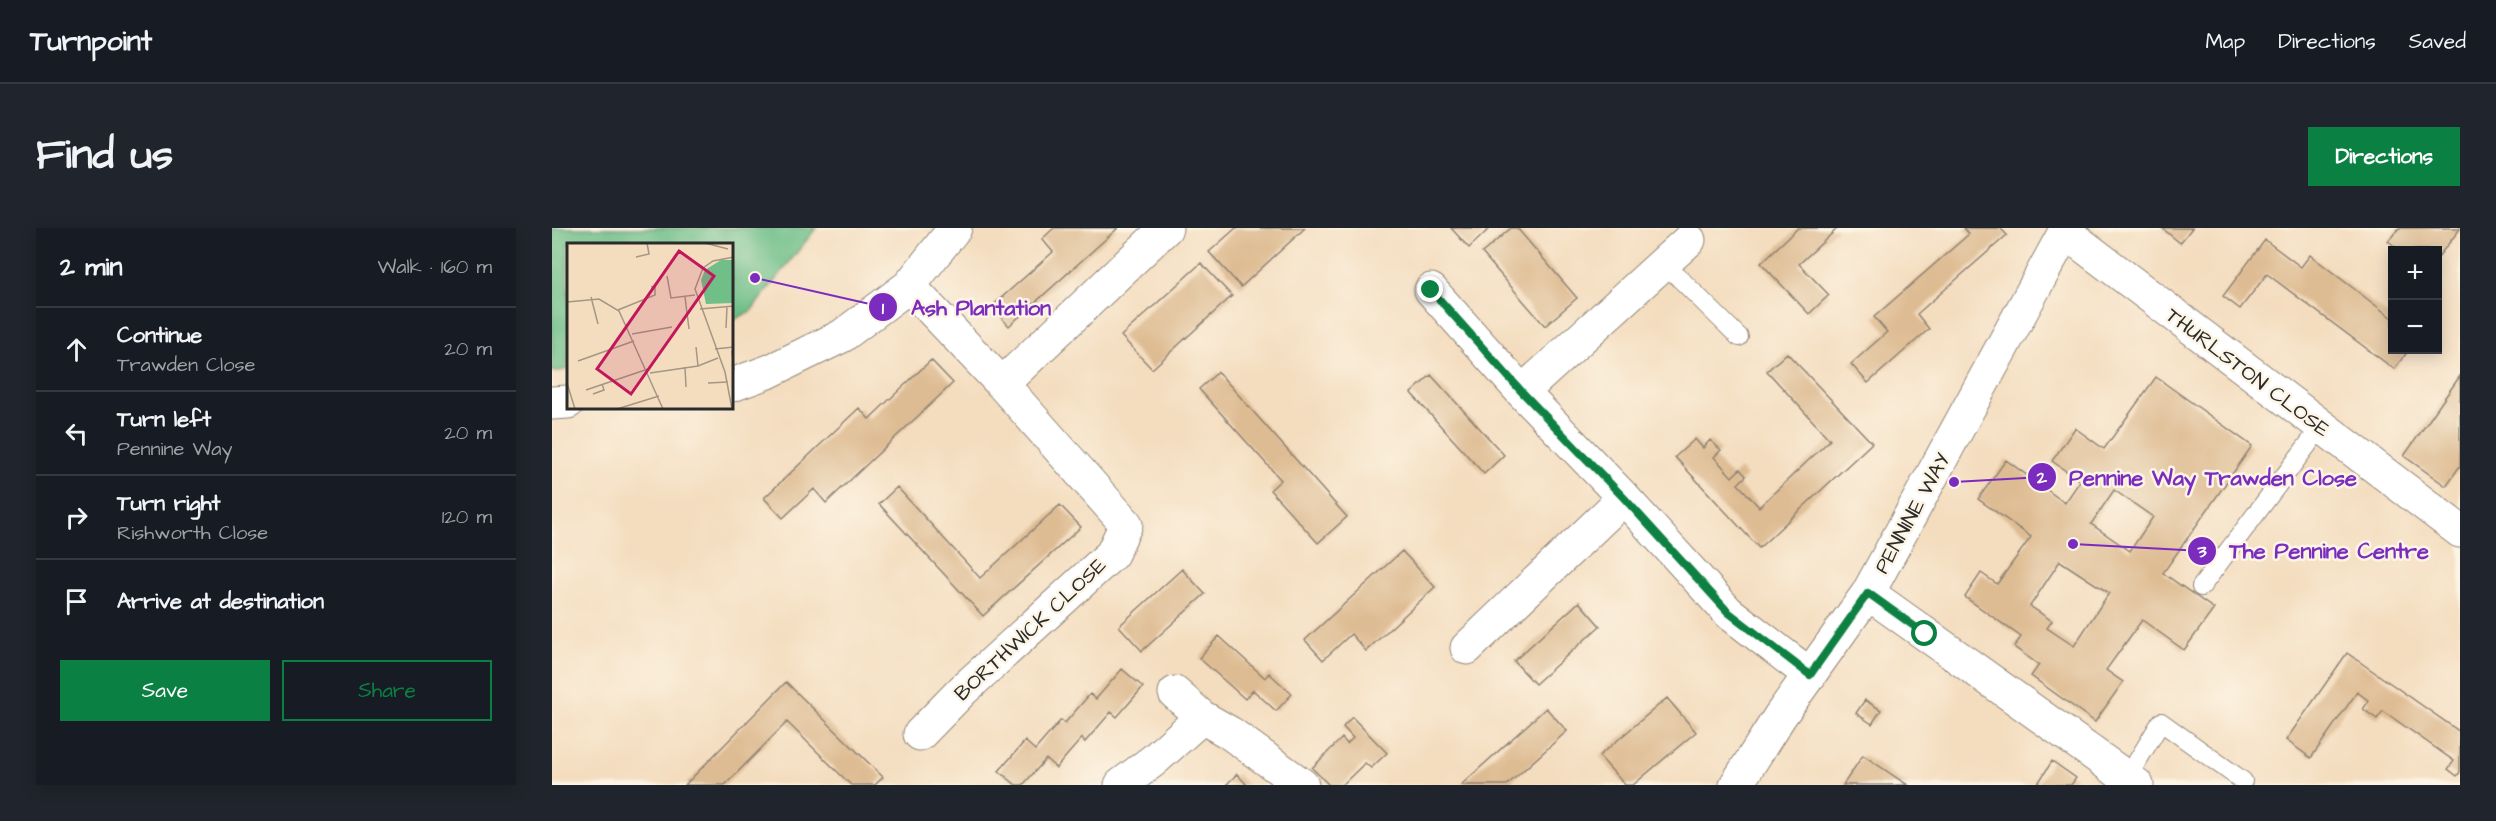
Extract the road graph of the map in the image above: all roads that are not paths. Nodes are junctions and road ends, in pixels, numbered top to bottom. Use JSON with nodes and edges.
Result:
{"nodes":[{"id":1,"x":955,"y":228,"type":"edge"},
{"id":2,"x":1166,"y":228,"type":"edge"},
{"id":3,"x":2066,"y":230,"type":"edge"},
{"id":4,"x":1689,"y":240,"type":"dead end"},
{"id":5,"x":1664,"y":263,"type":"junction"},
{"id":6,"x":909,"y":286,"type":"junction"},
{"id":7,"x":1431,"y":290,"type":"dead end"},
{"id":8,"x":1739,"y":337,"type":"dead end"},
{"id":9,"x":734,"y":384,"type":"edge"},
{"id":10,"x":1002,"y":384,"type":"junction"},
{"id":11,"x":1522,"y":392,"type":"junction"},
{"id":12,"x":567,"y":402,"type":"edge"},
{"id":13,"x":552,"y":403,"type":"edge"},
{"id":14,"x":2321,"y":427,"type":"junction"},
{"id":15,"x":1624,"y":498,"type":"junction"},
{"id":16,"x":2460,"y":531,"type":"edge"},
{"id":17,"x":2201,"y":587,"type":"dead end"},
{"id":18,"x":1868,"y":593,"type":"junction"},
{"id":19,"x":1467,"y":648,"type":"dead end"},
{"id":20,"x":1810,"y":675,"type":"junction"},
{"id":21,"x":1175,"y":693,"type":"dead end"},
{"id":22,"x":1202,"y":717,"type":"junction"},
{"id":23,"x":920,"y":734,"type":"dead end"},
{"id":24,"x":2132,"y":781,"type":"edge"},
{"id":25,"x":2243,"y":782,"type":"dead end"},
{"id":26,"x":1121,"y":785,"type":"edge"},
{"id":27,"x":1302,"y":785,"type":"edge"},
{"id":28,"x":1736,"y":785,"type":"edge"}],
"edges":[{"from":1,"to":6,"type":"street"},
{"from":2,"to":10,"type":"street"},
{"from":3,"to":14,"type":"street","name":"THURLSTON CLOSE"},
{"from":3,"to":18,"type":"street","name":"PENNINE WAY"},
{"from":4,"to":5,"type":"street"},
{"from":5,"to":8,"type":"lane"},
{"from":5,"to":11,"type":"street"},
{"from":6,"to":9,"type":"street"},
{"from":6,"to":10,"type":"street","name":"BORTHWICK CLOSE"},
{"from":7,"to":11,"type":"street"},
{"from":10,"to":23,"type":"street","name":"BORTHWICK CLOSE"},
{"from":11,"to":15,"type":"street"},
{"from":12,"to":13,"type":"street"},
{"from":14,"to":16,"type":"street","name":"THURLSTON CLOSE"},
{"from":14,"to":17,"type":"lane"},
{"from":15,"to":19,"type":"street"},
{"from":15,"to":20,"type":"street"},
{"from":18,"to":20,"type":"street","name":"PENNINE WAY"},
{"from":18,"to":24,"type":"street"},
{"from":20,"to":28,"type":"street","name":"PENNINE WAY"},
{"from":21,"to":22,"type":"street"},
{"from":22,"to":26,"type":"street"},
{"from":22,"to":27,"type":"street"},
{"from":24,"to":25,"type":"lane"}]}
